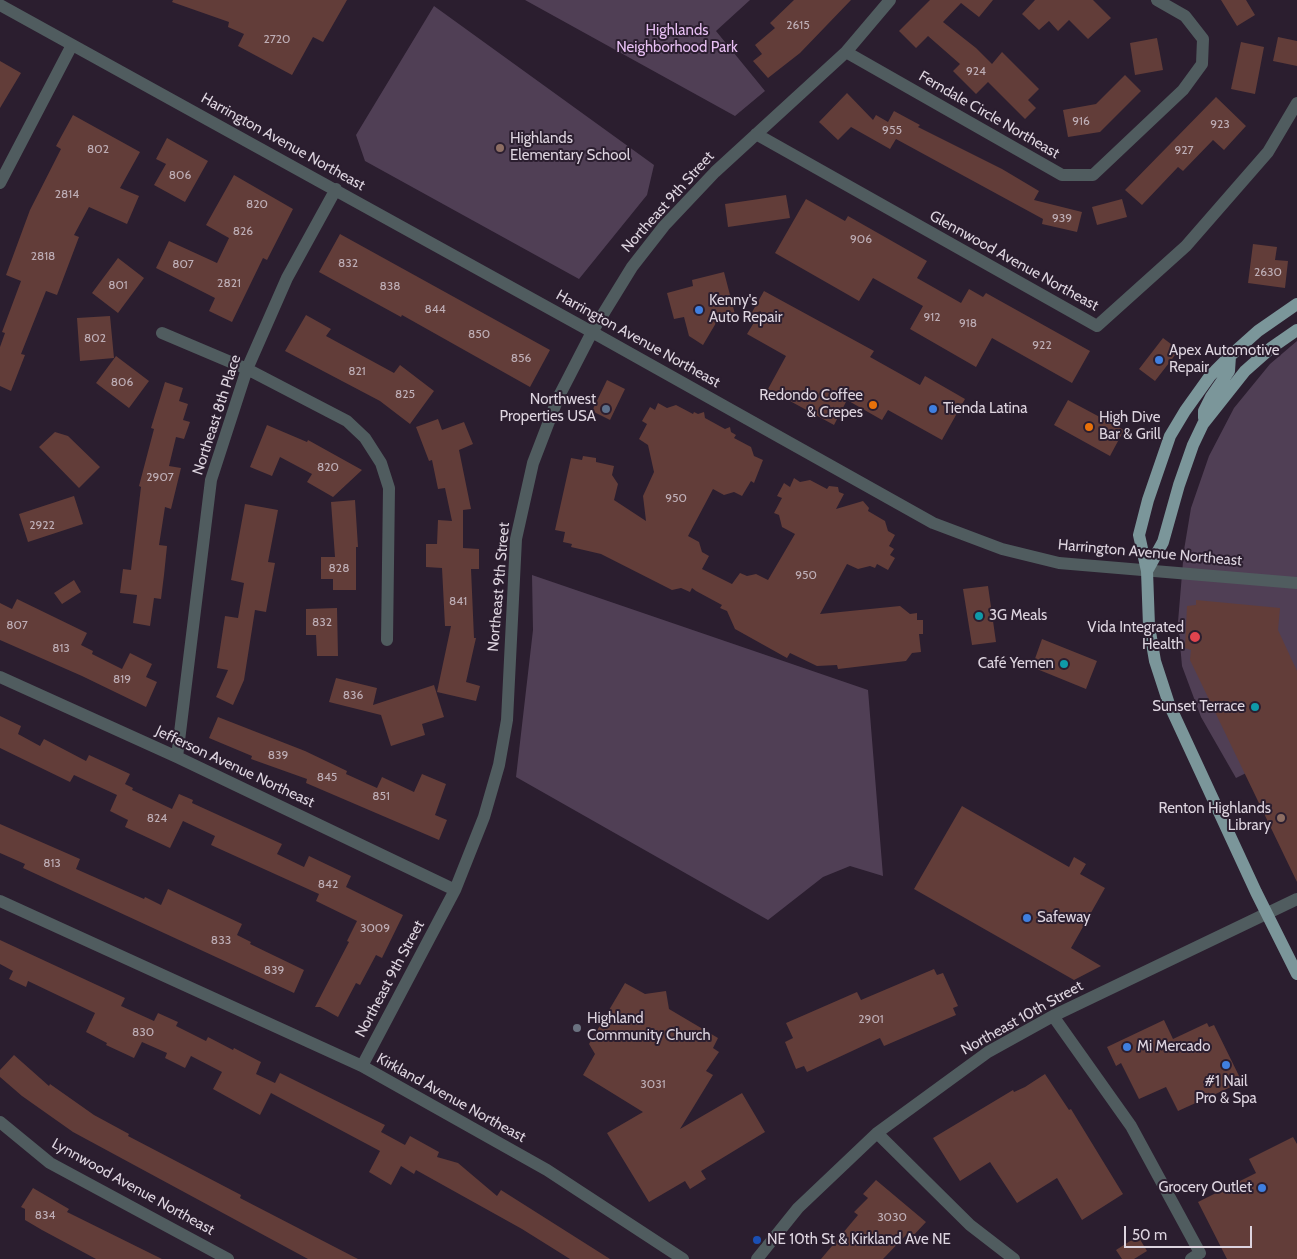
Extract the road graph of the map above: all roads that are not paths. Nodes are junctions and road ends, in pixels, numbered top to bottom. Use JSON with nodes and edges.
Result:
{"nodes":[{"id":1,"x":890,"y":0,"type":"edge"},
{"id":2,"x":1157,"y":0,"type":"edge"},
{"id":3,"x":0,"y":5,"type":"edge"},
{"id":4,"x":72,"y":45,"type":"junction"},
{"id":5,"x":846,"y":52,"type":"junction"},
{"id":6,"x":1297,"y":103,"type":"edge"},
{"id":7,"x":756,"y":134,"type":"junction"},
{"id":8,"x":0,"y":183,"type":"edge"},
{"id":9,"x":336,"y":189,"type":"junction"},
{"id":10,"x":1297,"y":304,"type":"edge"},
{"id":11,"x":1297,"y":330,"type":"edge"},
{"id":12,"x":592,"y":332,"type":"junction"},
{"id":13,"x":162,"y":333,"type":"dead end"},
{"id":14,"x":1230,"y":356,"type":"junction"},
{"id":15,"x":247,"y":369,"type":"junction"},
{"id":16,"x":1203,"y":424,"type":"junction"},
{"id":17,"x":1147,"y":571,"type":"junction"},
{"id":18,"x":1297,"y":583,"type":"edge"},
{"id":19,"x":387,"y":640,"type":"dead end"},
{"id":20,"x":0,"y":676,"type":"edge"},
{"id":21,"x":177,"y":757,"type":"junction"},
{"id":22,"x":455,"y":890,"type":"junction"},
{"id":23,"x":1297,"y":899,"type":"edge"},
{"id":24,"x":0,"y":901,"type":"edge"},
{"id":25,"x":1266,"y":913,"type":"junction"},
{"id":26,"x":1297,"y":974,"type":"edge"},
{"id":27,"x":1053,"y":1016,"type":"junction"},
{"id":28,"x":362,"y":1066,"type":"junction"},
{"id":29,"x":0,"y":1122,"type":"edge"},
{"id":30,"x":876,"y":1133,"type":"junction"},
{"id":31,"x":1195,"y":1256,"type":"edge"},
{"id":32,"x":228,"y":1259,"type":"edge"},
{"id":33,"x":682,"y":1259,"type":"edge"},
{"id":34,"x":757,"y":1259,"type":"edge"},
{"id":35,"x":1014,"y":1259,"type":"edge"}],
"edges":[{"from":1,"to":5,"type":"street","name":"Northeast 9th Street"},
{"from":2,"to":5,"type":"street","name":"Ferndale Circle Northeast"},
{"from":3,"to":4,"type":"street","name":"Harrington Avenue Northeast"},
{"from":4,"to":8,"type":"street"},
{"from":4,"to":9,"type":"street","name":"Harrington Avenue Northeast"},
{"from":5,"to":7,"type":"street","name":"Northeast 9th Street"},
{"from":6,"to":7,"type":"street","name":"Glennwood Avenue Northeast"},
{"from":7,"to":12,"type":"street","name":"Northeast 9th Street"},
{"from":9,"to":12,"type":"street","name":"Harrington Avenue Northeast"},
{"from":9,"to":15,"type":"street","name":"Northeast 8th Place"},
{"from":10,"to":14,"type":"main road"},
{"from":11,"to":16,"type":"main road"},
{"from":12,"to":17,"type":"street","name":"Harrington Avenue Northeast"},
{"from":12,"to":22,"type":"street","name":"Northeast 9th Street"},
{"from":13,"to":15,"type":"street"},
{"from":14,"to":16,"type":"main road"},
{"from":14,"to":17,"type":"main road"},
{"from":15,"to":19,"type":"street"},
{"from":15,"to":21,"type":"street","name":"Northeast 8th Place"},
{"from":16,"to":17,"type":"main road"},
{"from":17,"to":18,"type":"street","name":"Harrington Avenue Northeast"},
{"from":17,"to":25,"type":"main road"},
{"from":20,"to":21,"type":"street","name":"Jefferson Avenue Northeast"},
{"from":21,"to":22,"type":"street","name":"Jefferson Avenue Northeast"},
{"from":22,"to":28,"type":"street","name":"Northeast 9th Street"},
{"from":23,"to":25,"type":"street","name":"Northeast 10th Street"},
{"from":24,"to":28,"type":"street","name":"Kirkland Avenue Northeast"},
{"from":25,"to":26,"type":"main road"},
{"from":25,"to":27,"type":"street","name":"Northeast 10th Street"},
{"from":27,"to":30,"type":"street","name":"Northeast 10th Street"},
{"from":27,"to":31,"type":"street"},
{"from":28,"to":33,"type":"street","name":"Kirkland Avenue Northeast"},
{"from":29,"to":32,"type":"street","name":"Lynnwood Avenue Northeast"},
{"from":30,"to":34,"type":"street","name":"Northeast 10th Street"},
{"from":30,"to":35,"type":"street"}]}
